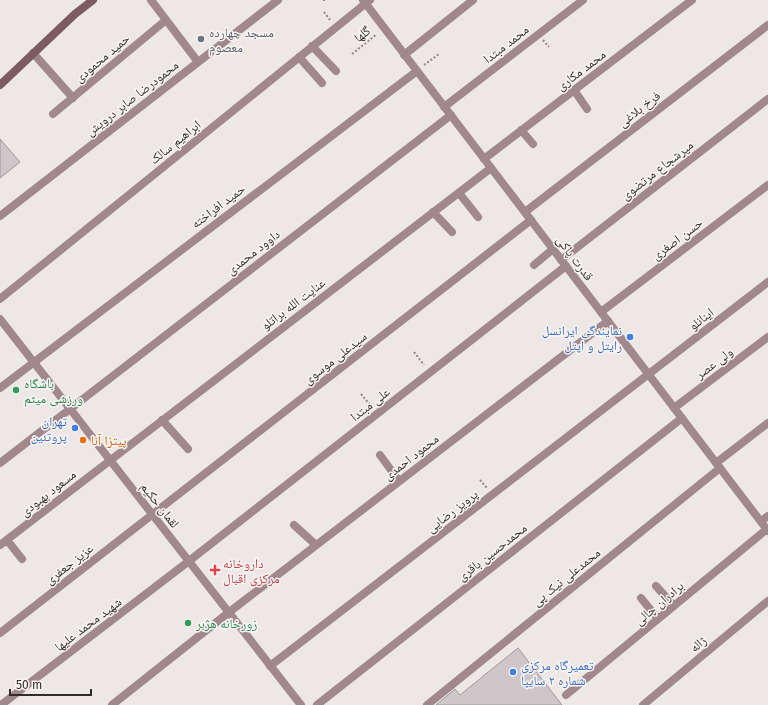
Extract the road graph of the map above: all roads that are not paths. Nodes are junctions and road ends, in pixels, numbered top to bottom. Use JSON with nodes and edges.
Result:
{"nodes":[{"id":1,"x":93,"y":0,"type":"edge"},
{"id":2,"x":151,"y":0,"type":"edge"},
{"id":3,"x":278,"y":0,"type":"edge"},
{"id":4,"x":473,"y":0,"type":"edge"},
{"id":5,"x":583,"y":0,"type":"edge"},
{"id":6,"x":692,"y":0,"type":"edge"},
{"id":7,"x":366,"y":1,"type":"edge"},
{"id":8,"x":166,"y":20,"type":"junction"},
{"id":9,"x":768,"y":24,"type":"edge"},
{"id":10,"x":312,"y":46,"type":"junction"},
{"id":11,"x":33,"y":53,"type":"junction"},
{"id":12,"x":404,"y":55,"type":"junction"},
{"id":13,"x":299,"y":57,"type":"junction"},
{"id":14,"x":198,"y":62,"type":"junction"},
{"id":15,"x":336,"y":71,"type":"dead end"},
{"id":16,"x":417,"y":71,"type":"junction"},
{"id":17,"x":322,"y":83,"type":"dead end"},
{"id":18,"x":0,"y":85,"type":"edge"},
{"id":19,"x":574,"y":90,"type":"junction"},
{"id":20,"x":73,"y":98,"type":"junction"},
{"id":21,"x":768,"y":99,"type":"edge"},
{"id":22,"x":444,"y":107,"type":"junction"},
{"id":23,"x":587,"y":109,"type":"dead end"},
{"id":24,"x":54,"y":114,"type":"dead end"},
{"id":25,"x":450,"y":115,"type":"junction"},
{"id":26,"x":521,"y":130,"type":"junction"},
{"id":27,"x":533,"y":144,"type":"dead end"},
{"id":28,"x":484,"y":159,"type":"junction"},
{"id":29,"x":491,"y":168,"type":"junction"},
{"id":30,"x":768,"y":185,"type":"edge"},
{"id":31,"x":459,"y":193,"type":"junction"},
{"id":32,"x":433,"y":212,"type":"junction"},
{"id":33,"x":525,"y":212,"type":"junction"},
{"id":34,"x":0,"y":216,"type":"edge"},
{"id":35,"x":478,"y":217,"type":"dead end"},
{"id":36,"x":531,"y":220,"type":"junction"},
{"id":37,"x":452,"y":232,"type":"dead end"},
{"id":38,"x":553,"y":249,"type":"junction"},
{"id":39,"x":563,"y":263,"type":"junction"},
{"id":40,"x":534,"y":265,"type":"dead end"},
{"id":41,"x":768,"y":282,"type":"edge"},
{"id":42,"x":0,"y":298,"type":"edge"},
{"id":43,"x":601,"y":312,"type":"junction"},
{"id":44,"x":0,"y":319,"type":"edge"},
{"id":45,"x":608,"y":321,"type":"junction"},
{"id":46,"x":768,"y":337,"type":"edge"},
{"id":47,"x":34,"y":361,"type":"junction"},
{"id":48,"x":649,"y":375,"type":"junction"},
{"id":49,"x":0,"y":388,"type":"edge"},
{"id":50,"x":71,"y":408,"type":"junction"},
{"id":51,"x":674,"y":408,"type":"junction"},
{"id":52,"x":682,"y":418,"type":"junction"},
{"id":53,"x":162,"y":420,"type":"junction"},
{"id":54,"x":768,"y":423,"type":"edge"},
{"id":55,"x":188,"y":449,"type":"dead end"},
{"id":56,"x":380,"y":455,"type":"dead end"},
{"id":57,"x":110,"y":460,"type":"junction"},
{"id":58,"x":0,"y":463,"type":"edge"},
{"id":59,"x":718,"y":465,"type":"junction"},
{"id":60,"x":399,"y":481,"type":"junction"},
{"id":61,"x":153,"y":515,"type":"junction"},
{"id":62,"x":768,"y":516,"type":"edge"},
{"id":63,"x":761,"y":521,"type":"junction"},
{"id":64,"x":294,"y":525,"type":"dead end"},
{"id":65,"x":768,"y":530,"type":"edge"},
{"id":66,"x":3,"y":543,"type":"edge"},
{"id":67,"x":316,"y":545,"type":"junction"},
{"id":68,"x":22,"y":559,"type":"dead end"},
{"id":69,"x":189,"y":561,"type":"junction"},
{"id":70,"x":656,"y":586,"type":"dead end"},
{"id":71,"x":641,"y":598,"type":"dead end"},
{"id":72,"x":768,"y":602,"type":"edge"},
{"id":73,"x":674,"y":606,"type":"junction"},
{"id":74,"x":228,"y":613,"type":"junction"},
{"id":75,"x":658,"y":620,"type":"junction"},
{"id":76,"x":0,"y":633,"type":"edge"},
{"id":77,"x":270,"y":666,"type":"junction"},
{"id":78,"x":566,"y":695,"type":"dead end"},
{"id":79,"x":1,"y":705,"type":"edge"},
{"id":80,"x":112,"y":705,"type":"edge"},
{"id":81,"x":301,"y":705,"type":"edge"},
{"id":82,"x":317,"y":705,"type":"edge"},
{"id":83,"x":427,"y":705,"type":"edge"},
{"id":84,"x":643,"y":705,"type":"edge"}],
"edges":[{"from":1,"to":11,"type":"main road"},
{"from":2,"to":8,"type":"street"},
{"from":3,"to":14,"type":"street","name":"محمودرضا صابر درویش"},
{"from":4,"to":12,"type":"street"},
{"from":5,"to":22,"type":"street","name":"محمد مبتدا"},
{"from":6,"to":19,"type":"street","name":"محمد مکاری"},
{"from":7,"to":10,"type":"street","name":"ابراهیم سالک"},
{"from":7,"to":12,"type":"street","name":"قدرت پاکی"},
{"from":8,"to":14,"type":"street"},
{"from":8,"to":20,"type":"street","name":"حمید محمودی"},
{"from":9,"to":33,"type":"street","name":"فرخ بلاغی"},
{"from":10,"to":13,"type":"street","name":"ابراهیم سالک"},
{"from":10,"to":15,"type":"street"},
{"from":11,"to":18,"type":"main road"},
{"from":11,"to":20,"type":"street"},
{"from":12,"to":16,"type":"street","name":"قدرت پاکی"},
{"from":13,"to":17,"type":"street"},
{"from":13,"to":42,"type":"street","name":"ابراهیم سالک"},
{"from":14,"to":34,"type":"street","name":"محمودرضا صابر درویش"},
{"from":16,"to":22,"type":"street","name":"قدرت پاکی"},
{"from":16,"to":47,"type":"street","name":"حمید افراخته"},
{"from":19,"to":23,"type":"street"},
{"from":19,"to":26,"type":"street","name":"محمد مکاری"},
{"from":20,"to":24,"type":"street","name":"حمید محمودی"},
{"from":21,"to":39,"type":"street","name":"میرشجاع مرتضوی"},
{"from":22,"to":25,"type":"street","name":"قدرت پاکی"},
{"from":25,"to":28,"type":"street","name":"قدرت پاکی"},
{"from":25,"to":50,"type":"street","name":"داوود محمدی"},
{"from":26,"to":27,"type":"street"},
{"from":26,"to":28,"type":"street","name":"محمد مکاری"},
{"from":28,"to":29,"type":"street","name":"قدرت پاکی"},
{"from":29,"to":31,"type":"street","name":"عنایت الله براتلو"},
{"from":29,"to":33,"type":"street","name":"قدرت پاکی"},
{"from":30,"to":43,"type":"street","name":"حسن اصغری"},
{"from":31,"to":32,"type":"street","name":"عنایت الله براتلو"},
{"from":31,"to":35,"type":"street"},
{"from":32,"to":37,"type":"street"},
{"from":32,"to":53,"type":"street","name":"عنایت الله براتلو"},
{"from":33,"to":36,"type":"street","name":"قدرت پاکی"},
{"from":36,"to":38,"type":"street","name":"قدرت پاکی"},
{"from":36,"to":61,"type":"street","name":"سیدعلی موسوی"},
{"from":38,"to":39,"type":"street","name":"قدرت پاکی"},
{"from":38,"to":40,"type":"street"},
{"from":39,"to":43,"type":"street","name":"قدرت پاکی"},
{"from":39,"to":69,"type":"street","name":"علی مبتدا"},
{"from":41,"to":48,"type":"street","name":"اینانلو"},
{"from":43,"to":45,"type":"street","name":"قدرت پاکی"},
{"from":44,"to":47,"type":"street","name":"لقمان حکیم"},
{"from":45,"to":48,"type":"street","name":"قدرت پاکی"},
{"from":45,"to":60,"type":"street","name":"محمود احمدی"},
{"from":46,"to":51,"type":"street","name":"ولی عصر"},
{"from":47,"to":49,"type":"street","name":"حمید افراخته"},
{"from":47,"to":50,"type":"street","name":"لقمان حکیم"},
{"from":48,"to":51,"type":"street","name":"قدرت پاکی"},
{"from":48,"to":77,"type":"street","name":"پرویز رضایی"},
{"from":50,"to":57,"type":"street","name":"لقمان حکیم"},
{"from":50,"to":58,"type":"street","name":"داوود محمدی"},
{"from":51,"to":52,"type":"street","name":"قدرت پاکی"},
{"from":52,"to":59,"type":"street","name":"قدرت پاکی"},
{"from":52,"to":82,"type":"street","name":"محمدحسین باقری"},
{"from":53,"to":55,"type":"street"},
{"from":53,"to":57,"type":"street","name":"عنایت الله براتلو"},
{"from":54,"to":59,"type":"street","name":"محمدعلی نیک پی"},
{"from":56,"to":60,"type":"street"},
{"from":57,"to":61,"type":"street","name":"لقمان حکیم"},
{"from":57,"to":66,"type":"street","name":"مسعود بهبودی"},
{"from":59,"to":63,"type":"street","name":"قدرت پاکی"},
{"from":59,"to":83,"type":"street","name":"محمدعلی نیک پی"},
{"from":60,"to":67,"type":"street","name":"محمود احمدی"},
{"from":61,"to":69,"type":"street","name":"لقمان حکیم"},
{"from":61,"to":76,"type":"street","name":"عزیز جعفری"},
{"from":62,"to":63,"type":"street"},
{"from":63,"to":65,"type":"street","name":"قدرت پاکی"},
{"from":64,"to":67,"type":"street"},
{"from":65,"to":73,"type":"street","name":"برادران چالی"},
{"from":66,"to":68,"type":"street"},
{"from":67,"to":74,"type":"street","name":"محمود احمدی"},
{"from":69,"to":74,"type":"street","name":"لقمان حکیم"},
{"from":69,"to":79,"type":"street","name":"شهید محمد علیها"},
{"from":70,"to":73,"type":"street"},
{"from":71,"to":75,"type":"street"},
{"from":72,"to":84,"type":"street","name":"ژاله"},
{"from":73,"to":75,"type":"street","name":"برادران چالی"},
{"from":74,"to":77,"type":"street","name":"لقمان حکیم"},
{"from":74,"to":80,"type":"street","name":"محمود احمدی"},
{"from":75,"to":78,"type":"street","name":"برادران چالی"},
{"from":77,"to":81,"type":"street","name":"لقمان حکیم"}]}
